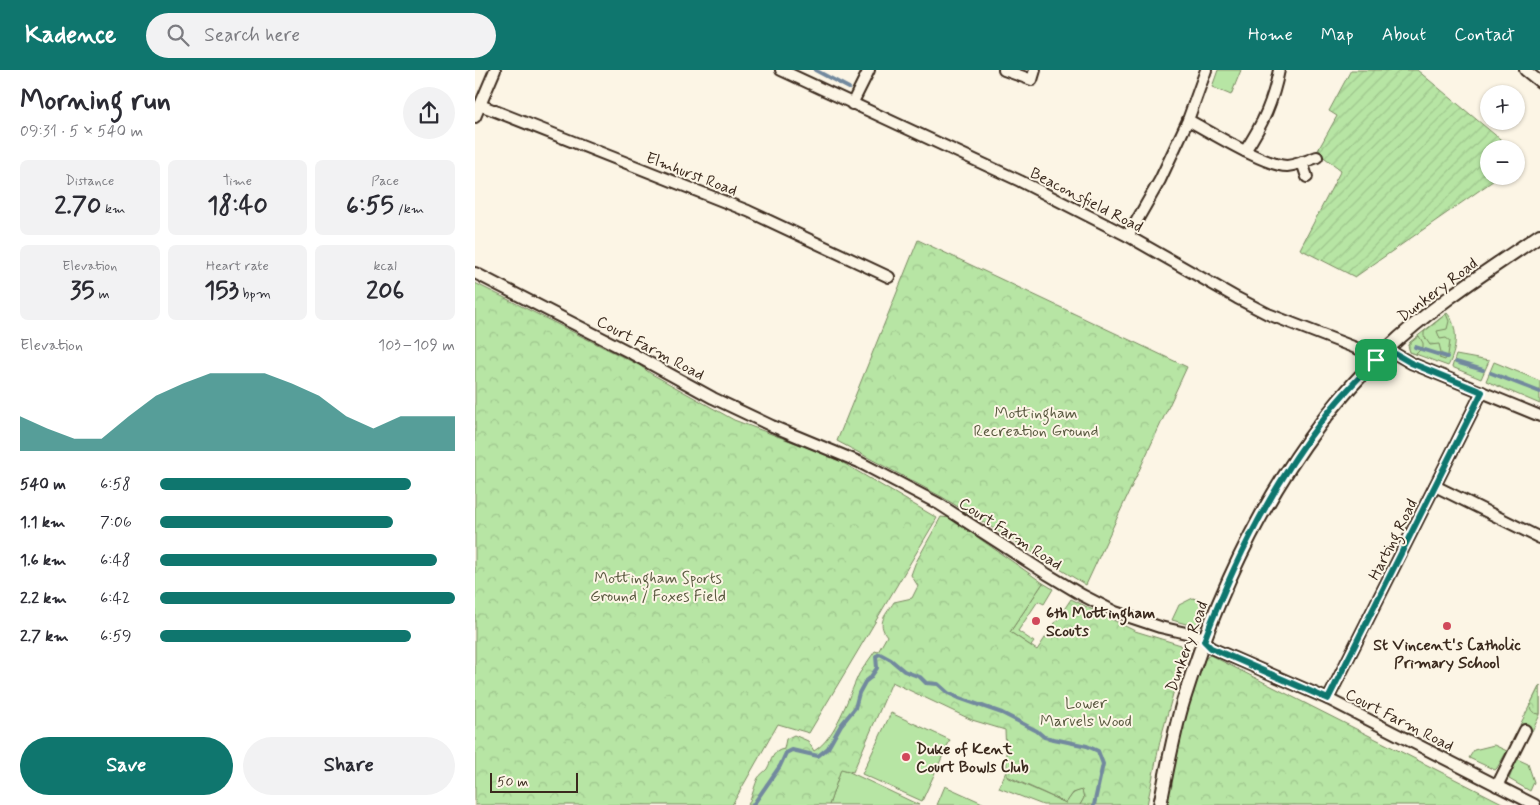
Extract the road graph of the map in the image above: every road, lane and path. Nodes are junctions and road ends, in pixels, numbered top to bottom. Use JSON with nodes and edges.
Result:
{"nodes":[{"id":1,"x":495,"y":70,"type":"edge"},
{"id":2,"x":781,"y":70,"type":"edge"},
{"id":3,"x":869,"y":70,"type":"edge"},
{"id":4,"x":1004,"y":70,"type":"edge"},
{"id":5,"x":1035,"y":70,"type":"edge"},
{"id":6,"x":1206,"y":70,"type":"edge"},
{"id":7,"x":1279,"y":70,"type":"edge"},
{"id":8,"x":1525,"y":70,"type":"edge"},
{"id":9,"x":794,"y":73,"type":"edge"},
{"id":10,"x":1540,"y":82,"type":"edge"},
{"id":11,"x":852,"y":104,"type":"junction"},
{"id":12,"x":480,"y":105,"type":"junction"},
{"id":13,"x":475,"y":117,"type":"edge"},
{"id":14,"x":1188,"y":120,"type":"junction"},
{"id":15,"x":1245,"y":151,"type":"junction"},
{"id":16,"x":1317,"y":157,"type":"dead end"},
{"id":17,"x":1302,"y":162,"type":"junction"},
{"id":18,"x":1307,"y":177,"type":"dead end"},
{"id":19,"x":1540,"y":235,"type":"edge"},
{"id":20,"x":1129,"y":236,"type":"junction"},
{"id":21,"x":475,"y":273,"type":"edge"},
{"id":22,"x":889,"y":277,"type":"dead end"},
{"id":23,"x":1387,"y":349,"type":"junction"},
{"id":24,"x":1376,"y":360,"type":"junction"},
{"id":25,"x":1482,"y":392,"type":"junction"},
{"id":26,"x":1540,"y":416,"type":"edge"},
{"id":27,"x":1435,"y":486,"type":"junction"},
{"id":28,"x":1540,"y":538,"type":"edge"},
{"id":29,"x":1204,"y":641,"type":"junction"},
{"id":30,"x":1328,"y":699,"type":"junction"},
{"id":31,"x":1525,"y":730,"type":"dead end"},
{"id":32,"x":1497,"y":786,"type":"junction"},
{"id":33,"x":1160,"y":805,"type":"edge"},
{"id":34,"x":1535,"y":805,"type":"edge"}],
"edges":[{"from":1,"to":12,"type":"street"},
{"from":2,"to":9,"type":"street","name":"Beaconsfield Road"},
{"from":3,"to":11,"type":"street"},
{"from":4,"to":5,"type":"street"},
{"from":6,"to":14,"type":"street"},
{"from":7,"to":15,"type":"street"},
{"from":8,"to":10,"type":"street"},
{"from":9,"to":11,"type":"street","name":"Beaconsfield Road"},
{"from":11,"to":20,"type":"street","name":"Beaconsfield Road"},
{"from":12,"to":13,"type":"street"},
{"from":12,"to":22,"type":"street","name":"Elmhurst Road"},
{"from":14,"to":15,"type":"street"},
{"from":14,"to":20,"type":"street"},
{"from":15,"to":17,"type":"street"},
{"from":16,"to":17,"type":"street"},
{"from":17,"to":18,"type":"street"},
{"from":19,"to":23,"type":"street","name":"Dunkery Road"},
{"from":20,"to":24,"type":"street","name":"Beaconsfield Road"},
{"from":21,"to":29,"type":"street","name":"Court Farm Road"},
{"from":23,"to":24,"type":"street","name":"Dunkery Road"},
{"from":23,"to":25,"type":"street"},
{"from":24,"to":29,"type":"street","name":"Dunkery Road"},
{"from":25,"to":26,"type":"street"},
{"from":25,"to":27,"type":"street","name":"Harting Road"},
{"from":27,"to":28,"type":"street"},
{"from":27,"to":30,"type":"street","name":"Harting Road"},
{"from":29,"to":30,"type":"street","name":"Court Farm Road"},
{"from":29,"to":33,"type":"street","name":"Dunkery Road"},
{"from":30,"to":32,"type":"street","name":"Court Farm Road"},
{"from":31,"to":32,"type":"street"},
{"from":32,"to":34,"type":"street","name":"Court Farm Road"}]}
